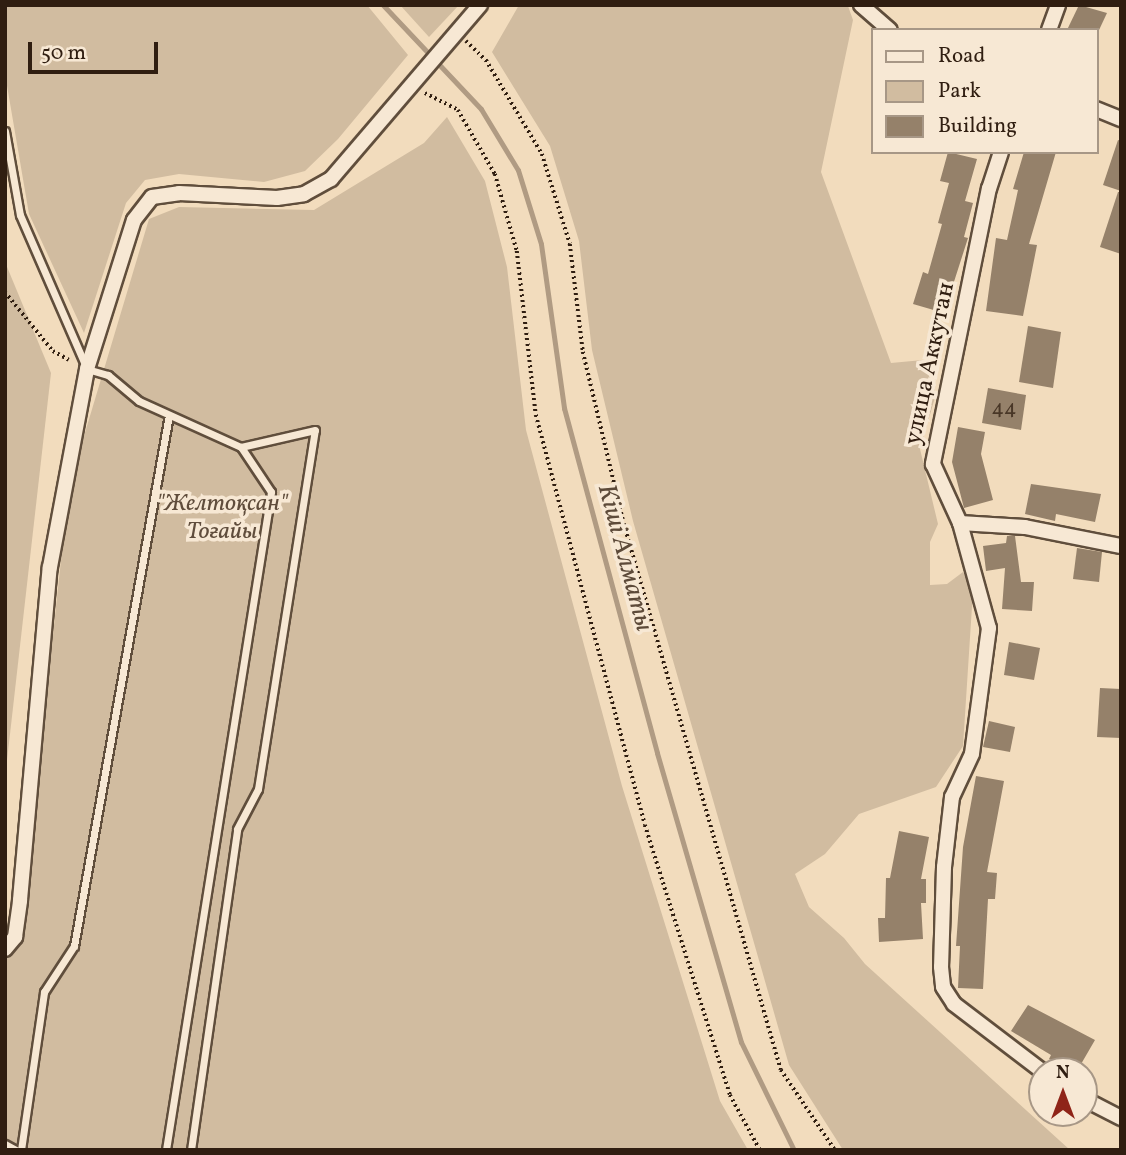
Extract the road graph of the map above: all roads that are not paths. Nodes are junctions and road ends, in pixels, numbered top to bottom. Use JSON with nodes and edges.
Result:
{"nodes":[{"id":1,"x":480,"y":5,"type":"edge"},
{"id":2,"x":861,"y":5,"type":"edge"},
{"id":3,"x":1058,"y":5,"type":"edge"},
{"id":4,"x":888,"y":28,"type":"edge"},
{"id":5,"x":1050,"y":28,"type":"edge"},
{"id":6,"x":1098,"y":110,"type":"edge"},
{"id":7,"x":1121,"y":119,"type":"edge"},
{"id":8,"x":5,"y":131,"type":"edge"},
{"id":9,"x":1000,"y":154,"type":"edge"},
{"id":10,"x":87,"y":369,"type":"junction"},
{"id":11,"x":169,"y":415,"type":"junction"},
{"id":12,"x":241,"y":447,"type":"junction"},
{"id":13,"x":960,"y":523,"type":"junction"},
{"id":14,"x":1121,"y":546,"type":"edge"},
{"id":15,"x":5,"y":949,"type":"edge"},
{"id":16,"x":1028,"y":1060,"type":"edge"},
{"id":17,"x":1098,"y":1106,"type":"edge"},
{"id":18,"x":1121,"y":1118,"type":"edge"},
{"id":19,"x":5,"y":1144,"type":"edge"},
{"id":20,"x":16,"y":1150,"type":"edge"},
{"id":21,"x":22,"y":1150,"type":"edge"},
{"id":22,"x":166,"y":1150,"type":"edge"},
{"id":23,"x":191,"y":1150,"type":"edge"}],
"edges":[{"from":1,"to":10,"type":"street"},
{"from":2,"to":4,"type":"street"},
{"from":3,"to":5,"type":"street"},
{"from":6,"to":7,"type":"street"},
{"from":8,"to":10,"type":"lane"},
{"from":9,"to":13,"type":"street","name":"улица Аккутан"},
{"from":10,"to":11,"type":"lane"},
{"from":10,"to":15,"type":"street"},
{"from":11,"to":12,"type":"lane"},
{"from":11,"to":21,"type":"lane"},
{"from":12,"to":22,"type":"lane"},
{"from":12,"to":23,"type":"lane"},
{"from":13,"to":14,"type":"street"},
{"from":13,"to":16,"type":"street","name":"улица Аккутан"},
{"from":17,"to":18,"type":"street"},
{"from":19,"to":20,"type":"lane"}]}
